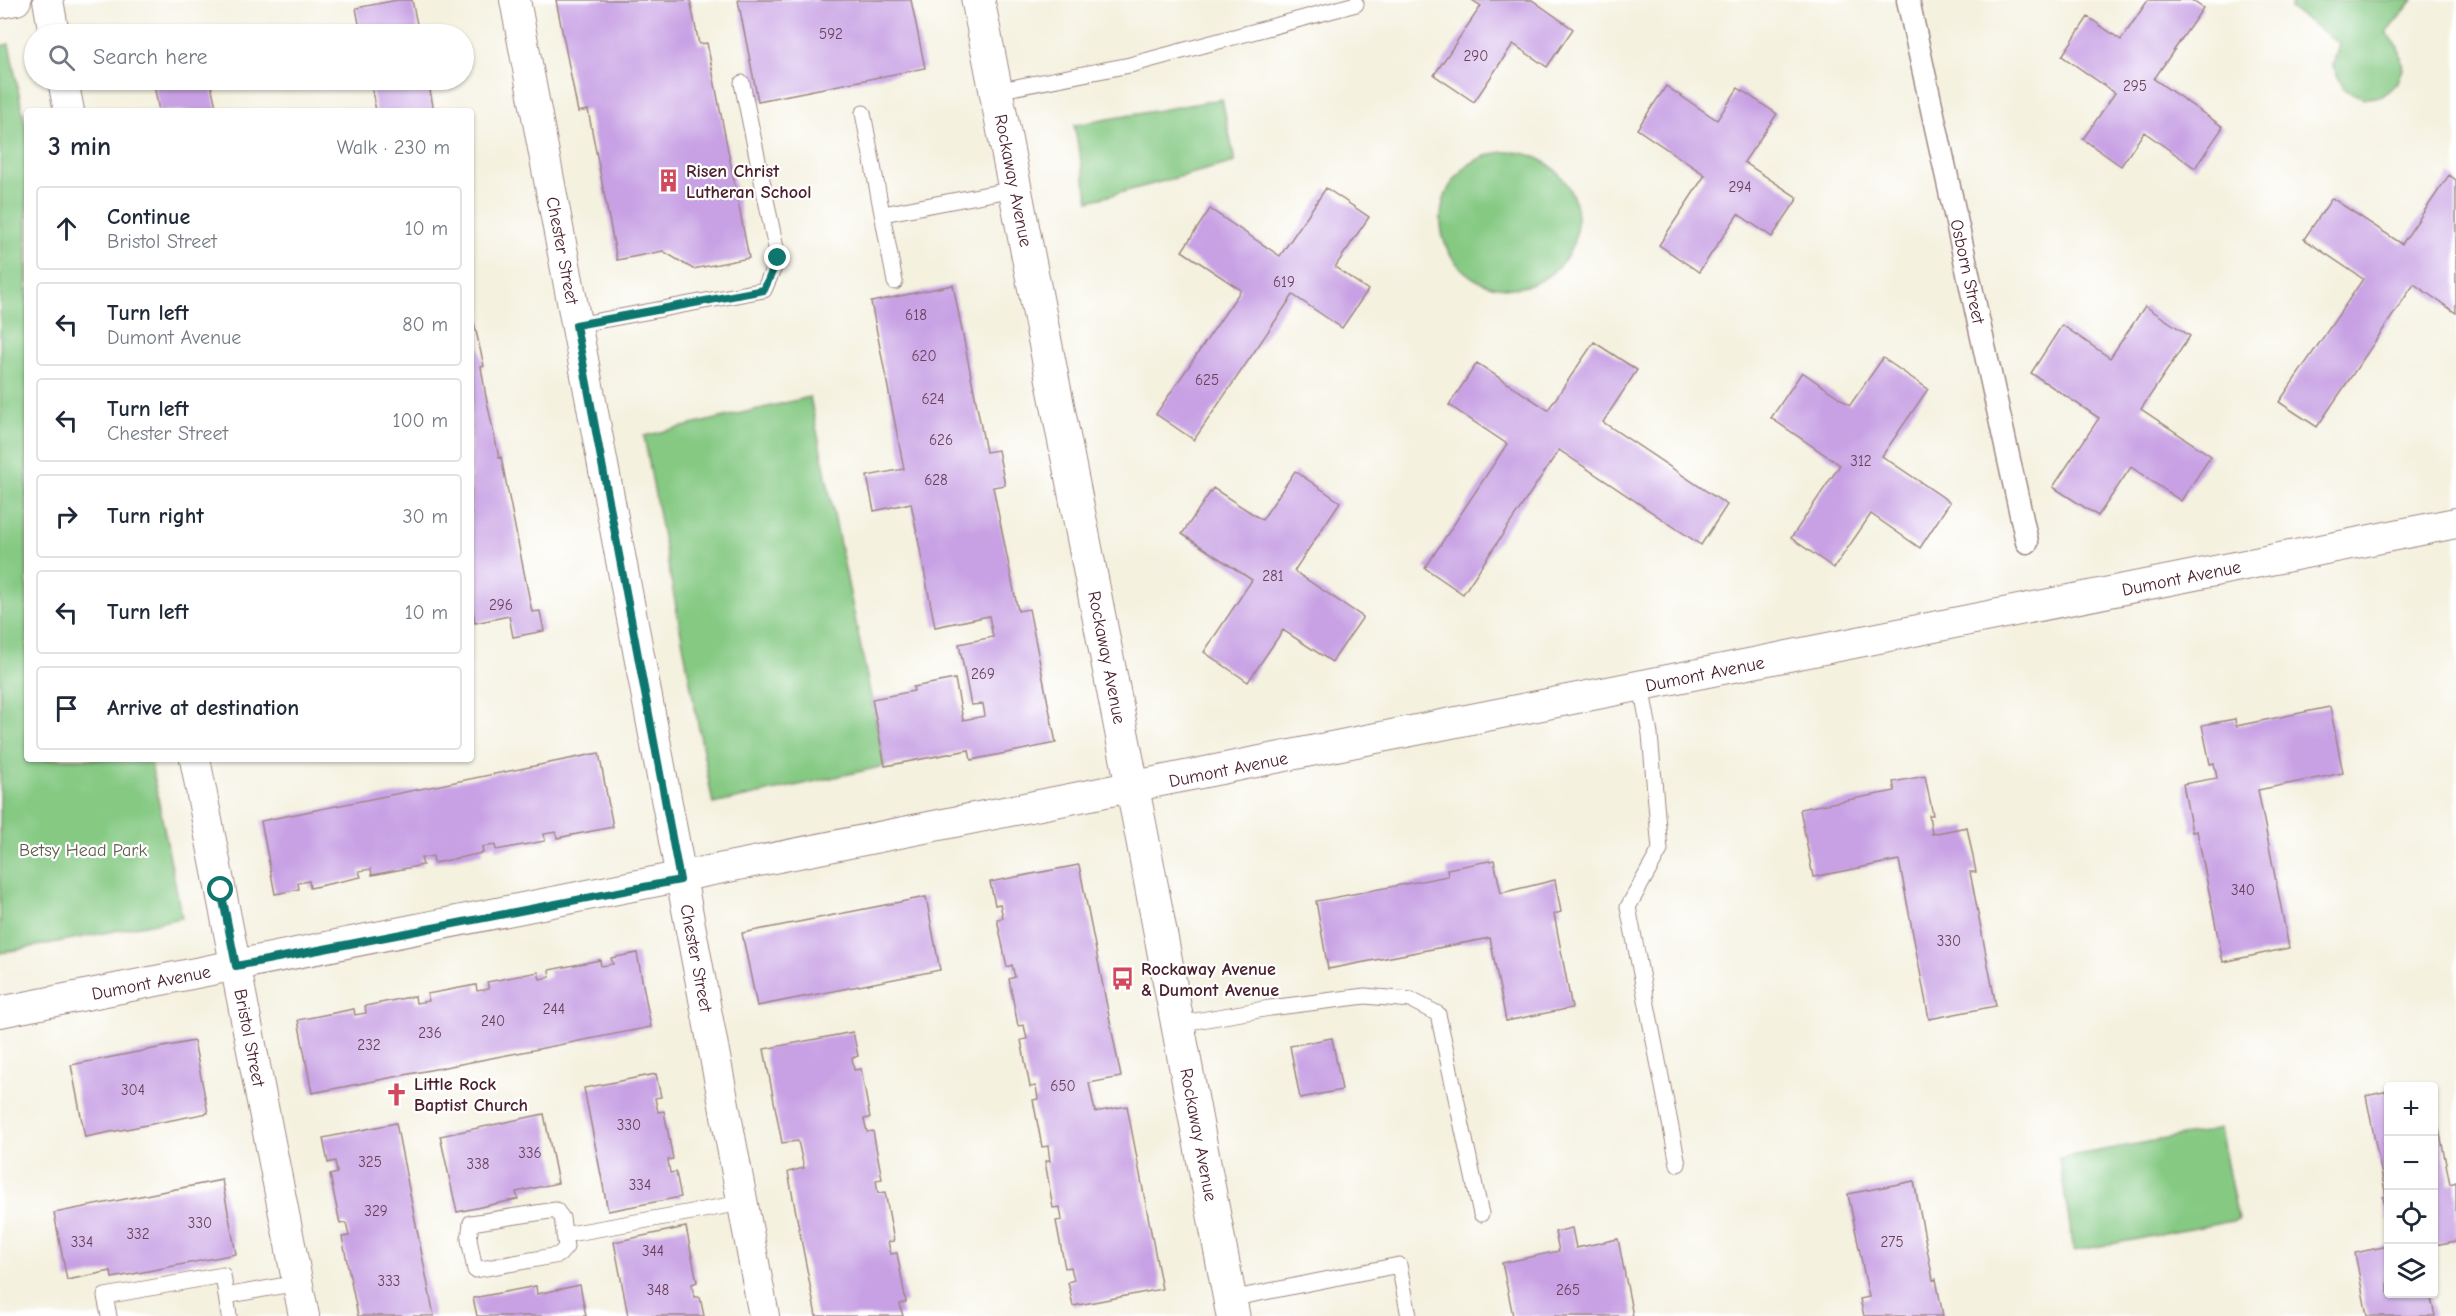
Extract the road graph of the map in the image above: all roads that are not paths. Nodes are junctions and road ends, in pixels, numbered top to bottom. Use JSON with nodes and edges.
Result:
{"nodes":[{"id":1,"x":16,"y":0,"type":"edge"},
{"id":2,"x":48,"y":0,"type":"edge"},
{"id":3,"x":515,"y":0,"type":"edge"},
{"id":4,"x":978,"y":0,"type":"edge"},
{"id":5,"x":1908,"y":0,"type":"edge"},
{"id":6,"x":0,"y":3,"type":"edge"},
{"id":7,"x":1356,"y":4,"type":"dead end"},
{"id":8,"x":52,"y":24,"type":"edge"},
{"id":9,"x":742,"y":83,"type":"dead end"},
{"id":10,"x":65,"y":90,"type":"edge"},
{"id":11,"x":996,"y":91,"type":"junction"},
{"id":12,"x":68,"y":108,"type":"edge"},
{"id":13,"x":863,"y":113,"type":"dead end"},
{"id":14,"x":1015,"y":189,"type":"junction"},
{"id":15,"x":883,"y":214,"type":"junction"},
{"id":16,"x":895,"y":282,"type":"dead end"},
{"id":17,"x":576,"y":325,"type":"junction"},
{"id":18,"x":2456,"y":523,"type":"edge"},
{"id":19,"x":2027,"y":542,"type":"dead end"},
{"id":20,"x":1641,"y":686,"type":"junction"},
{"id":21,"x":196,"y":762,"type":"edge"},
{"id":22,"x":1132,"y":787,"type":"junction"},
{"id":23,"x":680,"y":880,"type":"junction"},
{"id":24,"x":236,"y":966,"type":"junction"},
{"id":25,"x":0,"y":1012,"type":"edge"},
{"id":26,"x":1178,"y":1024,"type":"junction"},
{"id":27,"x":1678,"y":1164,"type":"dead end"},
{"id":28,"x":742,"y":1203,"type":"junction"},
{"id":29,"x":1481,"y":1214,"type":"dead end"},
{"id":30,"x":564,"y":1235,"type":"junction"},
{"id":31,"x":297,"y":1283,"type":"junction"},
{"id":32,"x":226,"y":1296,"type":"junction"},
{"id":33,"x":1231,"y":1308,"type":"edge"},
{"id":34,"x":109,"y":1316,"type":"edge"},
{"id":35,"x":229,"y":1316,"type":"edge"},
{"id":36,"x":304,"y":1316,"type":"edge"},
{"id":37,"x":764,"y":1316,"type":"edge"},
{"id":38,"x":1409,"y":1316,"type":"edge"}],
"edges":[{"from":1,"to":6,"type":"street"},
{"from":2,"to":8,"type":"street"},
{"from":3,"to":17,"type":"street","name":"Chester Street"},
{"from":4,"to":11,"type":"street","name":"Rockaway Avenue"},
{"from":5,"to":19,"type":"street","name":"Osborn Street"},
{"from":7,"to":11,"type":"lane"},
{"from":9,"to":17,"type":"lane"},
{"from":10,"to":12,"type":"street"},
{"from":11,"to":14,"type":"street","name":"Rockaway Avenue"},
{"from":13,"to":15,"type":"lane"},
{"from":14,"to":15,"type":"lane"},
{"from":14,"to":22,"type":"street","name":"Rockaway Avenue"},
{"from":15,"to":16,"type":"lane"},
{"from":17,"to":23,"type":"street","name":"Chester Street"},
{"from":18,"to":20,"type":"street","name":"Dumont Avenue"},
{"from":20,"to":22,"type":"street","name":"Dumont Avenue"},
{"from":20,"to":27,"type":"lane"},
{"from":21,"to":24,"type":"street","name":"Bristol Street"},
{"from":22,"to":23,"type":"street","name":"Dumont Avenue"},
{"from":22,"to":26,"type":"street","name":"Rockaway Avenue"},
{"from":23,"to":24,"type":"street","name":"Dumont Avenue"},
{"from":23,"to":28,"type":"street","name":"Chester Street"},
{"from":24,"to":25,"type":"street","name":"Dumont Avenue"},
{"from":24,"to":31,"type":"street","name":"Bristol Street"},
{"from":26,"to":29,"type":"lane"},
{"from":26,"to":33,"type":"street","name":"Rockaway Avenue"},
{"from":28,"to":30,"type":"lane"},
{"from":28,"to":37,"type":"street","name":"Chester Street"},
{"from":30,"to":30,"type":"lane"},
{"from":31,"to":32,"type":"lane"},
{"from":31,"to":36,"type":"street","name":"Bristol Street"},
{"from":32,"to":34,"type":"lane"},
{"from":32,"to":35,"type":"lane"},
{"from":33,"to":38,"type":"lane"}]}
